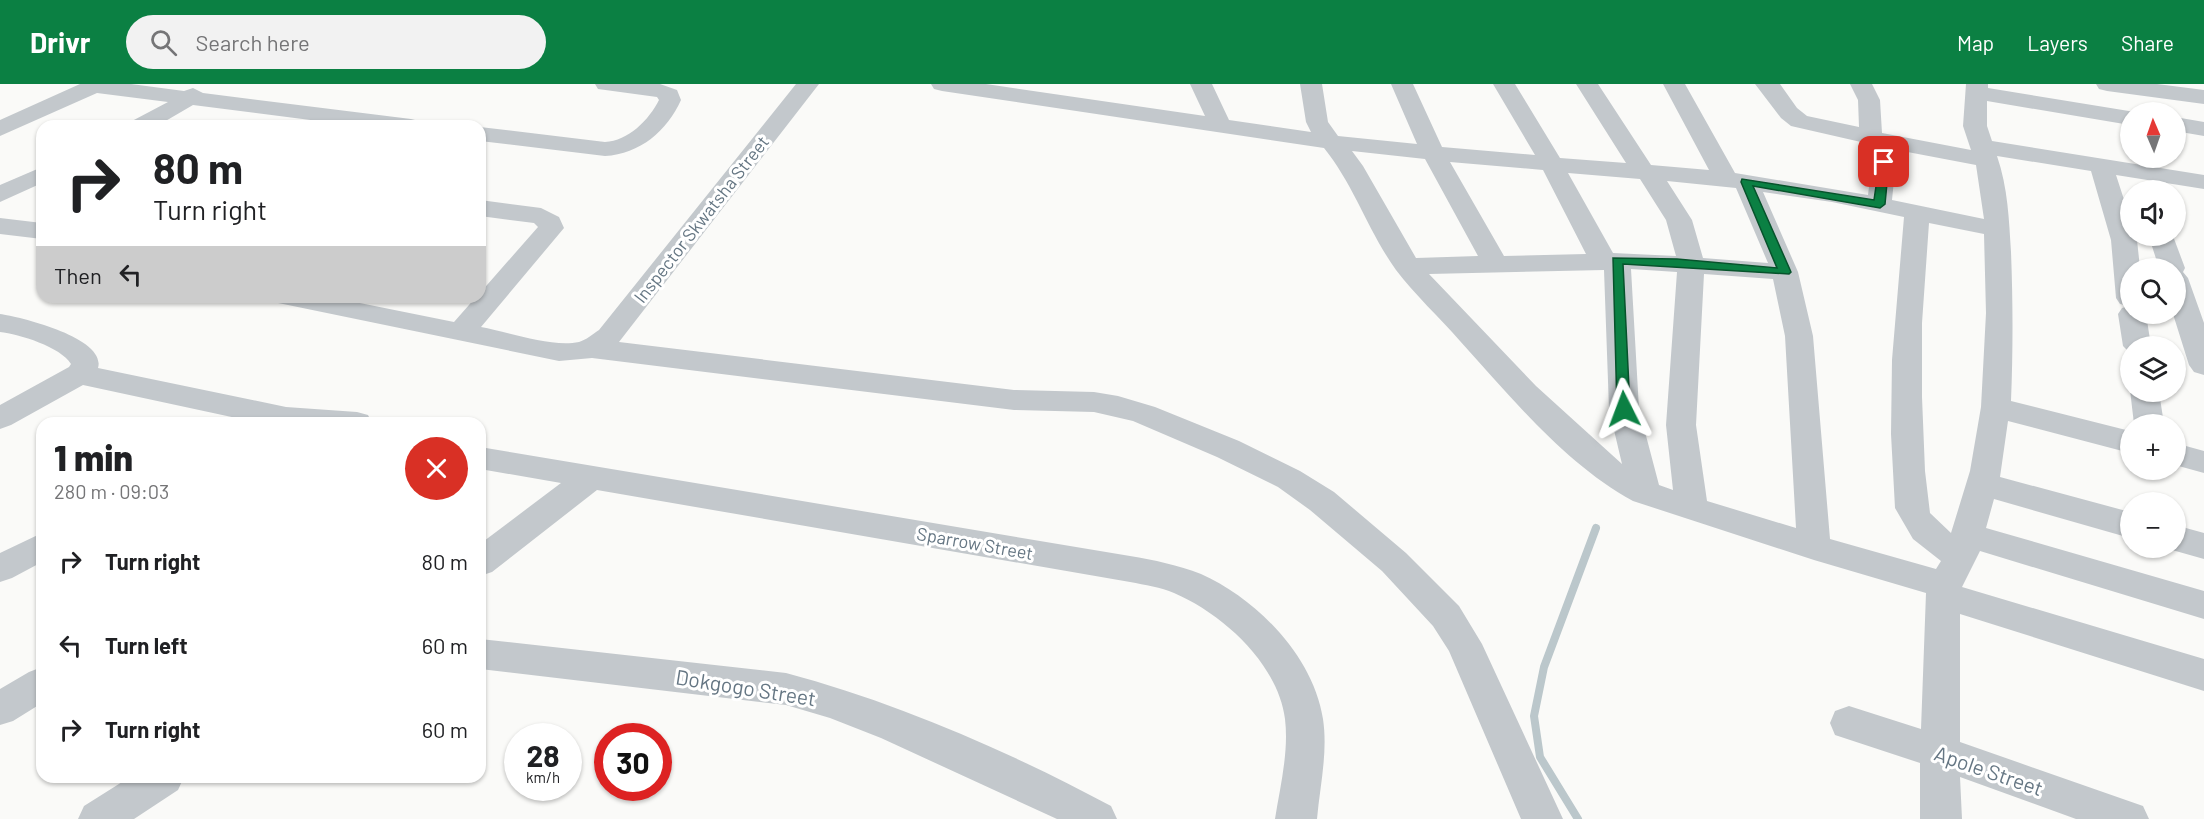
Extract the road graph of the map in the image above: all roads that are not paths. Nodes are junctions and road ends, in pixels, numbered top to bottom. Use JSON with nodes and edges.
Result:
{"nodes":[{"id":1,"x":208,"y":84,"type":"edge"},
{"id":2,"x":606,"y":84,"type":"edge"},
{"id":3,"x":808,"y":84,"type":"edge"},
{"id":4,"x":942,"y":84,"type":"edge"},
{"id":5,"x":1201,"y":84,"type":"edge"},
{"id":6,"x":1311,"y":84,"type":"edge"},
{"id":7,"x":1402,"y":84,"type":"edge"},
{"id":8,"x":1504,"y":84,"type":"edge"},
{"id":9,"x":1587,"y":84,"type":"edge"},
{"id":10,"x":1674,"y":84,"type":"edge"},
{"id":11,"x":1766,"y":84,"type":"edge"},
{"id":12,"x":2107,"y":84,"type":"edge"},
{"id":13,"x":96,"y":85,"type":"edge"},
{"id":14,"x":1871,"y":89,"type":"edge"},
{"id":15,"x":1977,"y":89,"type":"edge"},
{"id":16,"x":2204,"y":97,"type":"edge"},
{"id":17,"x":186,"y":99,"type":"junction"},
{"id":18,"x":2120,"y":116,"type":"edge"},
{"id":19,"x":150,"y":120,"type":"edge"},
{"id":20,"x":361,"y":120,"type":"edge"},
{"id":21,"x":2186,"y":126,"type":"edge"},
{"id":22,"x":1221,"y":127,"type":"junction"},
{"id":23,"x":0,"y":129,"type":"edge"},
{"id":24,"x":2204,"y":129,"type":"edge"},
{"id":25,"x":486,"y":135,"type":"edge"},
{"id":26,"x":1878,"y":138,"type":"junction"},
{"id":27,"x":1329,"y":142,"type":"junction"},
{"id":28,"x":1433,"y":153,"type":"junction"},
{"id":29,"x":1984,"y":153,"type":"junction"},
{"id":30,"x":1551,"y":162,"type":"junction"},
{"id":31,"x":2100,"y":165,"type":"junction"},
{"id":32,"x":1645,"y":171,"type":"junction"},
{"id":33,"x":36,"y":177,"type":"edge"},
{"id":34,"x":1736,"y":180,"type":"junction"},
{"id":35,"x":2204,"y":182,"type":"edge"},
{"id":36,"x":0,"y":195,"type":"edge"},
{"id":37,"x":1880,"y":204,"type":"junction"},
{"id":38,"x":486,"y":209,"type":"edge"},
{"id":39,"x":1917,"y":212,"type":"junction"},
{"id":40,"x":0,"y":226,"type":"edge"},
{"id":41,"x":1997,"y":229,"type":"junction"},
{"id":42,"x":36,"y":230,"type":"edge"},
{"id":43,"x":2126,"y":258,"type":"edge"},
{"id":44,"x":1611,"y":261,"type":"junction"},
{"id":45,"x":1495,"y":264,"type":"junction"},
{"id":46,"x":1691,"y":264,"type":"junction"},
{"id":47,"x":1407,"y":266,"type":"junction"},
{"id":48,"x":1785,"y":272,"type":"junction"},
{"id":49,"x":318,"y":303,"type":"edge"},
{"id":50,"x":2186,"y":311,"type":"edge"},
{"id":51,"x":0,"y":323,"type":"edge"},
{"id":52,"x":461,"y":332,"type":"junction"},
{"id":53,"x":590,"y":348,"type":"junction"},
{"id":54,"x":2204,"y":365,"type":"edge"},
{"id":55,"x":78,"y":374,"type":"junction"},
{"id":56,"x":1996,"y":407,"type":"junction"},
{"id":57,"x":268,"y":417,"type":"edge"},
{"id":58,"x":0,"y":418,"type":"edge"},
{"id":59,"x":2120,"y":439,"type":"edge"},
{"id":60,"x":2186,"y":457,"type":"edge"},
{"id":61,"x":486,"y":459,"type":"edge"},
{"id":62,"x":2204,"y":462,"type":"edge"},
{"id":63,"x":591,"y":477,"type":"junction"},
{"id":64,"x":1982,"y":484,"type":"junction"},
{"id":65,"x":1645,"y":494,"type":"junction"},
{"id":66,"x":1692,"y":508,"type":"junction"},
{"id":67,"x":2120,"y":522,"type":"edge"},
{"id":68,"x":2186,"y":541,"type":"edge"},
{"id":69,"x":2204,"y":546,"type":"edge"},
{"id":70,"x":1814,"y":547,"type":"junction"},
{"id":71,"x":36,"y":549,"type":"edge"},
{"id":72,"x":486,"y":558,"type":"edge"},
{"id":73,"x":1954,"y":568,"type":"junction"},
{"id":74,"x":0,"y":569,"type":"edge"},
{"id":75,"x":2204,"y":605,"type":"edge"},
{"id":76,"x":486,"y":655,"type":"edge"},
{"id":77,"x":2204,"y":675,"type":"edge"},
{"id":78,"x":36,"y":687,"type":"edge"},
{"id":79,"x":0,"y":709,"type":"edge"},
{"id":80,"x":1850,"y":723,"type":"dead end"},
{"id":81,"x":1940,"y":752,"type":"junction"},
{"id":82,"x":155,"y":783,"type":"edge"},
{"id":83,"x":1044,"y":806,"type":"edge"},
{"id":84,"x":99,"y":819,"type":"edge"},
{"id":85,"x":1096,"y":819,"type":"edge"},
{"id":86,"x":1296,"y":819,"type":"edge"},
{"id":87,"x":1542,"y":819,"type":"edge"},
{"id":88,"x":1941,"y":819,"type":"edge"},
{"id":89,"x":2128,"y":819,"type":"edge"}],
"edges":[{"from":1,"to":17,"type":"street"},
{"from":2,"to":25,"type":"street"},
{"from":3,"to":53,"type":"street","name":"Inspector Skwatsha Street"},
{"from":4,"to":22,"type":"street"},
{"from":5,"to":22,"type":"street"},
{"from":6,"to":27,"type":"street"},
{"from":7,"to":28,"type":"street"},
{"from":8,"to":30,"type":"street"},
{"from":9,"to":32,"type":"street"},
{"from":10,"to":34,"type":"street"},
{"from":11,"to":26,"type":"street"},
{"from":12,"to":16,"type":"street"},
{"from":13,"to":17,"type":"street"},
{"from":13,"to":23,"type":"street"},
{"from":14,"to":26,"type":"street"},
{"from":15,"to":18,"type":"street"},
{"from":15,"to":29,"type":"street"},
{"from":17,"to":19,"type":"street"},
{"from":17,"to":20,"type":"street"},
{"from":21,"to":24,"type":"street"},
{"from":22,"to":27,"type":"street"},
{"from":26,"to":29,"type":"street"},
{"from":26,"to":37,"type":"street"},
{"from":27,"to":28,"type":"street"},
{"from":27,"to":47,"type":"street"},
{"from":28,"to":30,"type":"street"},
{"from":28,"to":45,"type":"street"},
{"from":29,"to":31,"type":"street"},
{"from":29,"to":41,"type":"street"},
{"from":30,"to":32,"type":"street"},
{"from":30,"to":44,"type":"street"},
{"from":31,"to":35,"type":"street"},
{"from":31,"to":43,"type":"street"},
{"from":32,"to":34,"type":"street"},
{"from":32,"to":46,"type":"street"},
{"from":33,"to":36,"type":"street"},
{"from":34,"to":37,"type":"street"},
{"from":34,"to":48,"type":"street"},
{"from":37,"to":39,"type":"street"},
{"from":38,"to":52,"type":"street"},
{"from":39,"to":41,"type":"street"},
{"from":39,"to":73,"type":"street"},
{"from":40,"to":42,"type":"street"},
{"from":41,"to":56,"type":"street"},
{"from":44,"to":45,"type":"street"},
{"from":44,"to":46,"type":"street"},
{"from":44,"to":65,"type":"street"},
{"from":45,"to":47,"type":"street"},
{"from":46,"to":48,"type":"street"},
{"from":46,"to":66,"type":"street"},
{"from":47,"to":65,"type":"street"},
{"from":48,"to":70,"type":"street"},
{"from":49,"to":52,"type":"street"},
{"from":50,"to":54,"type":"street"},
{"from":51,"to":55,"type":"street"},
{"from":52,"to":53,"type":"street"},
{"from":53,"to":87,"type":"street"},
{"from":55,"to":57,"type":"street"},
{"from":55,"to":58,"type":"street"},
{"from":56,"to":59,"type":"street"},
{"from":56,"to":64,"type":"street"},
{"from":60,"to":62,"type":"street"},
{"from":61,"to":63,"type":"street","name":"Sparrow Street"},
{"from":63,"to":72,"type":"street"},
{"from":63,"to":86,"type":"street","name":"Sparrow Street"},
{"from":64,"to":67,"type":"street"},
{"from":64,"to":73,"type":"street"},
{"from":65,"to":66,"type":"street"},
{"from":66,"to":70,"type":"street"},
{"from":68,"to":69,"type":"street"},
{"from":70,"to":73,"type":"street"},
{"from":71,"to":74,"type":"street"},
{"from":73,"to":75,"type":"street"},
{"from":73,"to":77,"type":"street"},
{"from":73,"to":81,"type":"street"},
{"from":76,"to":83,"type":"street","name":"Dokgogo Street"},
{"from":78,"to":79,"type":"street"},
{"from":80,"to":81,"type":"street","name":"Apole Street"},
{"from":81,"to":88,"type":"street"},
{"from":81,"to":89,"type":"street","name":"Apole Street"},
{"from":82,"to":84,"type":"street"},
{"from":83,"to":85,"type":"street","name":"Dokgogo Street"}]}
